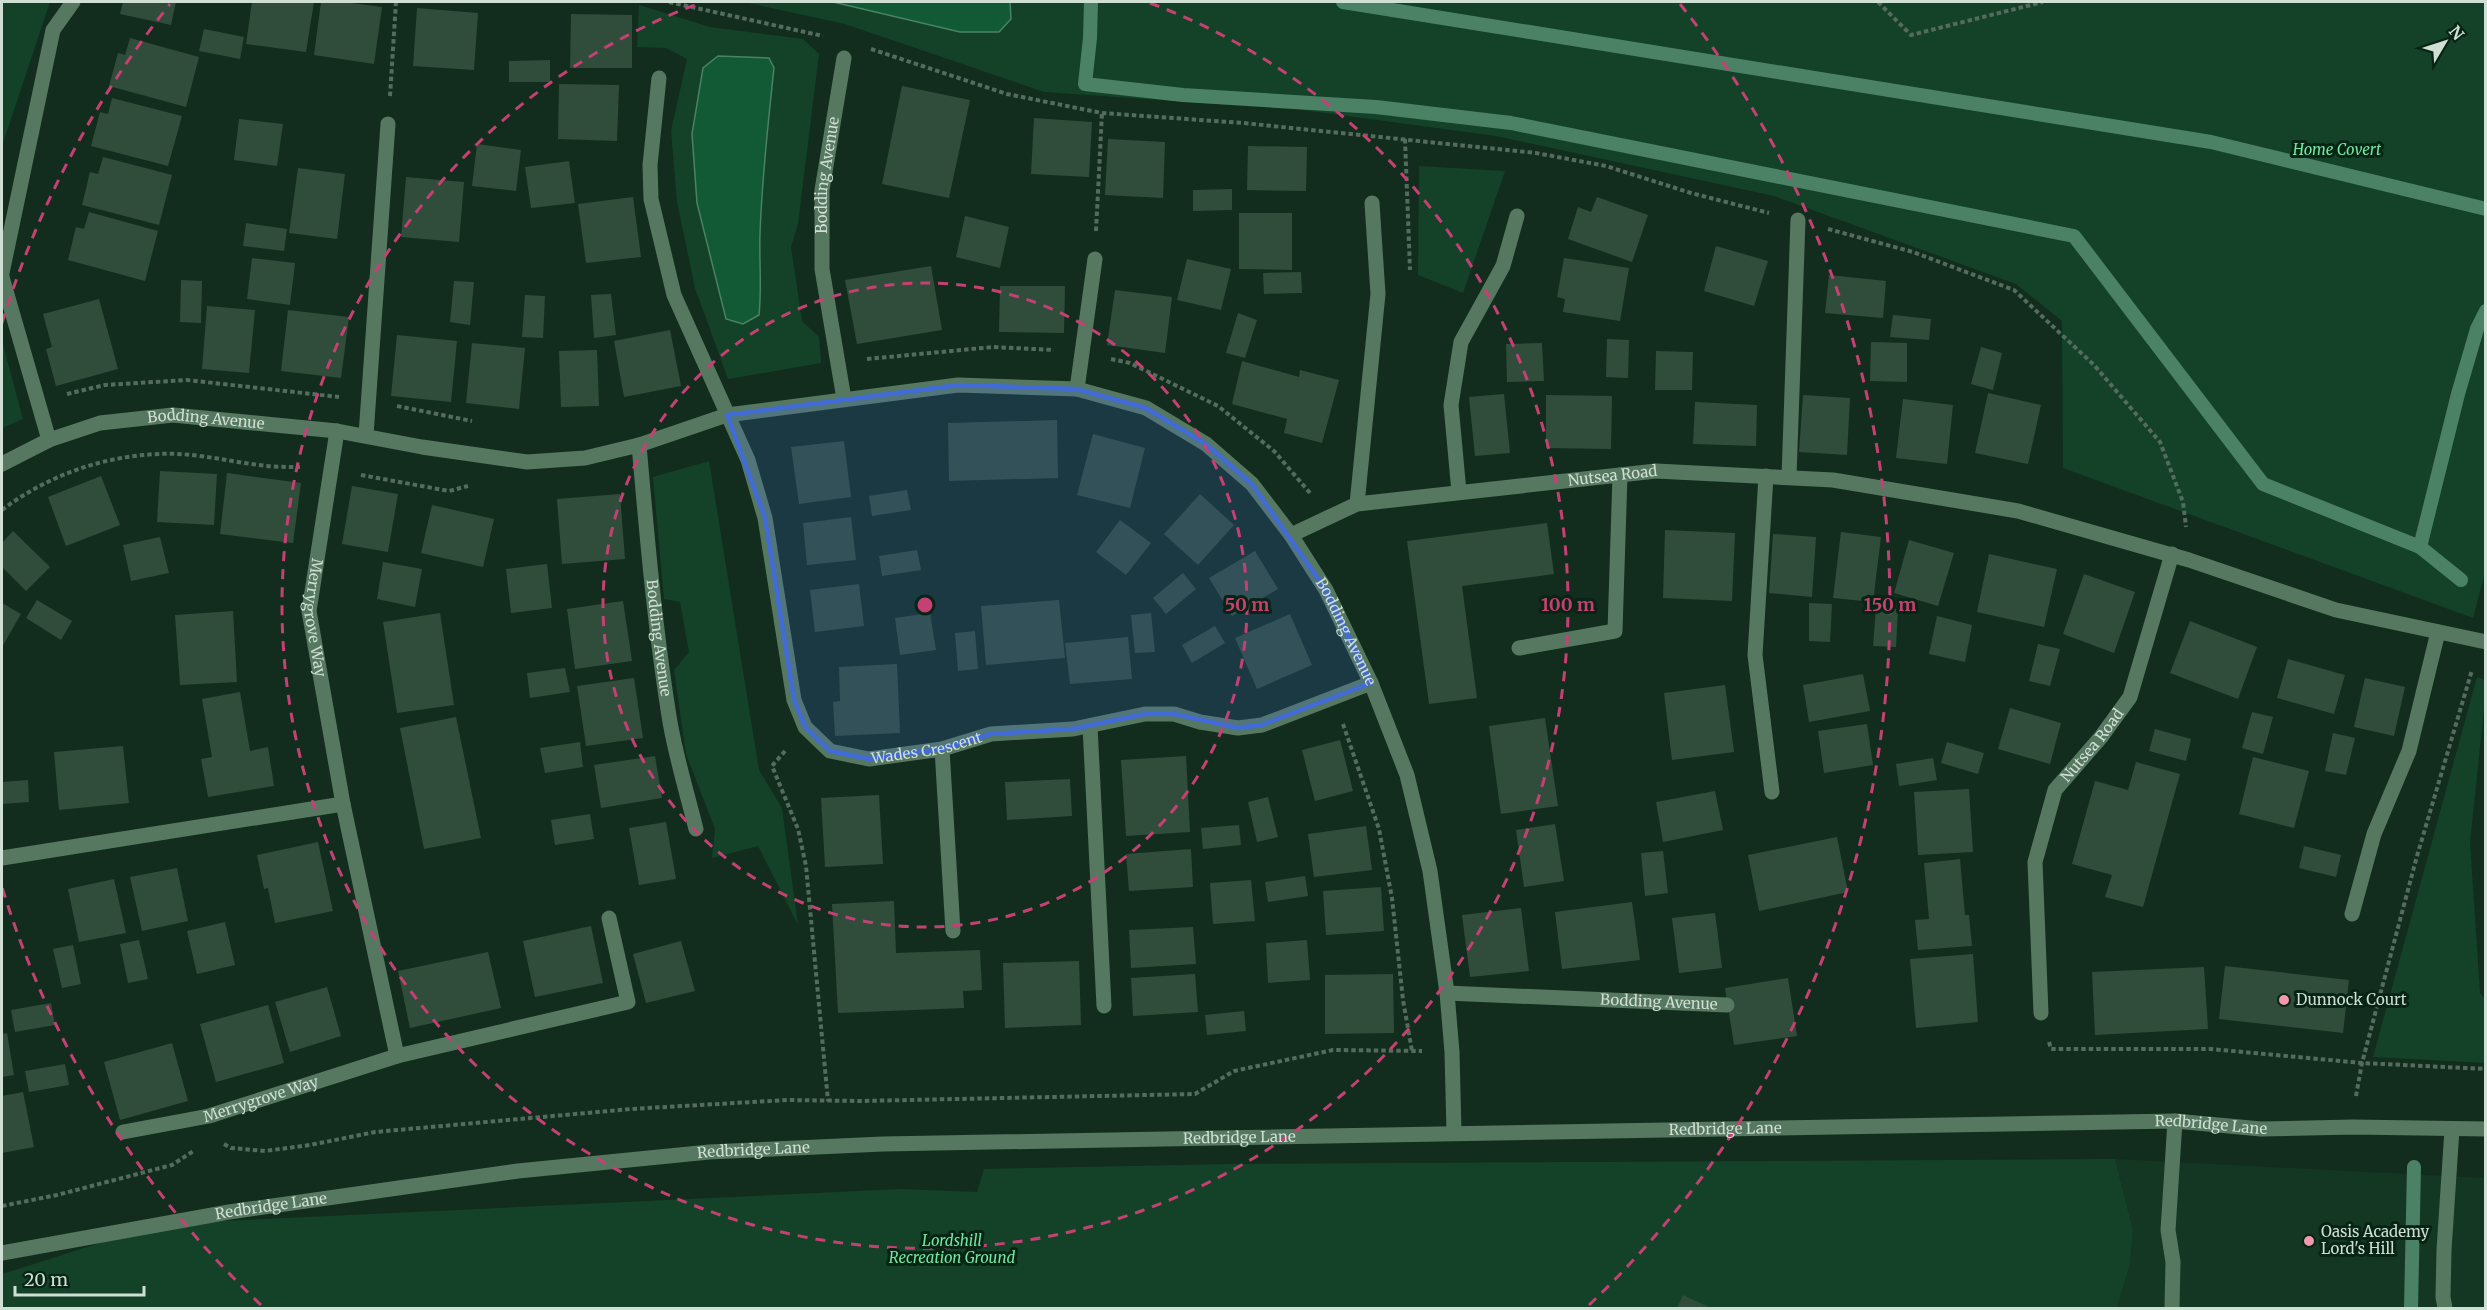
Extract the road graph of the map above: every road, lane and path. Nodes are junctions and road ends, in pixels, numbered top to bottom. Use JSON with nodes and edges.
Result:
{"nodes":[{"id":1,"x":74,"y":2,"type":"edge"},
{"id":2,"x":396,"y":2,"type":"edge"},
{"id":3,"x":669,"y":2,"type":"edge"},
{"id":4,"x":1878,"y":2,"type":"edge"},
{"id":5,"x":2043,"y":2,"type":"edge"},
{"id":6,"x":826,"y":36,"type":"dead end"},
{"id":7,"x":860,"y":45,"type":"dead end"},
{"id":8,"x":844,"y":58,"type":"dead end"},
{"id":9,"x":658,"y":78,"type":"dead end"},
{"id":10,"x":1102,"y":113,"type":"junction"},
{"id":11,"x":388,"y":124,"type":"joint"},
{"id":12,"x":1372,"y":202,"type":"dead end"},
{"id":13,"x":1517,"y":216,"type":"dead end"},
{"id":14,"x":1798,"y":220,"type":"junction"},
{"id":15,"x":1095,"y":259,"type":"joint"},
{"id":16,"x":2,"y":275,"type":"edge"},
{"id":17,"x":1077,"y":389,"type":"junction"},
{"id":18,"x":844,"y":399,"type":"junction"},
{"id":19,"x":727,"y":415,"type":"junction"},
{"id":20,"x":337,"y":431,"type":"junction"},
{"id":21,"x":366,"y":435,"type":"junction"},
{"id":22,"x":49,"y":440,"type":"junction"},
{"id":23,"x":639,"y":445,"type":"junction"},
{"id":24,"x":481,"y":456,"type":"junction"},
{"id":25,"x":2,"y":464,"type":"edge"},
{"id":26,"x":330,"y":469,"type":"junction"},
{"id":27,"x":1620,"y":475,"type":"junction"},
{"id":28,"x":1766,"y":476,"type":"junction"},
{"id":29,"x":1789,"y":477,"type":"junction"},
{"id":30,"x":1459,"y":492,"type":"junction"},
{"id":31,"x":1356,"y":504,"type":"junction"},
{"id":32,"x":2,"y":510,"type":"edge"},
{"id":33,"x":1291,"y":535,"type":"junction"},
{"id":34,"x":2172,"y":554,"type":"junction"},
{"id":35,"x":2189,"y":560,"type":"junction"},
{"id":36,"x":2438,"y":632,"type":"junction"},
{"id":37,"x":2483,"y":641,"type":"edge"},
{"id":38,"x":1520,"y":648,"type":"dead end"},
{"id":39,"x":1371,"y":683,"type":"junction"},
{"id":40,"x":1331,"y":698,"type":"junction"},
{"id":41,"x":1090,"y":726,"type":"junction"},
{"id":42,"x":805,"y":727,"type":"junction"},
{"id":43,"x":942,"y":749,"type":"junction"},
{"id":44,"x":1772,"y":792,"type":"dead end"},
{"id":45,"x":343,"y":804,"type":"junction"},
{"id":46,"x":696,"y":828,"type":"dead end"},
{"id":47,"x":2,"y":858,"type":"edge"},
{"id":48,"x":2352,"y":914,"type":"dead end"},
{"id":49,"x":609,"y":918,"type":"dead end"},
{"id":50,"x":953,"y":931,"type":"dead end"},
{"id":51,"x":1447,"y":993,"type":"junction"},
{"id":52,"x":1726,"y":1005,"type":"dead end"},
{"id":53,"x":1104,"y":1006,"type":"dead end"},
{"id":54,"x":2041,"y":1013,"type":"joint"},
{"id":55,"x":1412,"y":1051,"type":"junction"},
{"id":56,"x":1452,"y":1052,"type":"junction"},
{"id":57,"x":397,"y":1056,"type":"junction"},
{"id":58,"x":2362,"y":1063,"type":"junction"},
{"id":59,"x":2486,"y":1069,"type":"edge"},
{"id":60,"x":828,"y":1101,"type":"junction"},
{"id":61,"x":2175,"y":1121,"type":"junction"},
{"id":62,"x":2353,"y":1127,"type":"junction"},
{"id":63,"x":2452,"y":1129,"type":"junction"},
{"id":64,"x":2486,"y":1129,"type":"edge"},
{"id":65,"x":123,"y":1132,"type":"dead end"},
{"id":66,"x":1454,"y":1133,"type":"junction"},
{"id":67,"x":217,"y":1139,"type":"dead end"},
{"id":68,"x":201,"y":1144,"type":"dead end"},
{"id":69,"x":2,"y":1206,"type":"edge"},
{"id":70,"x":2,"y":1252,"type":"edge"},
{"id":71,"x":2172,"y":1308,"type":"edge"},
{"id":72,"x":2445,"y":1308,"type":"edge"}],
"edges":[{"from":1,"to":16,"type":"street"},
{"from":2,"to":11,"type":"path"},
{"from":3,"to":6,"type":"path"},
{"from":4,"to":5,"type":"path"},
{"from":7,"to":10,"type":"path"},
{"from":8,"to":18,"type":"street","name":"Bodding Avenue"},
{"from":9,"to":19,"type":"street"},
{"from":10,"to":14,"type":"path"},
{"from":10,"to":15,"type":"path"},
{"from":11,"to":21,"type":"street"},
{"from":12,"to":31,"type":"street"},
{"from":13,"to":30,"type":"street"},
{"from":14,"to":29,"type":"street"},
{"from":14,"to":35,"type":"path"},
{"from":15,"to":17,"type":"street"},
{"from":16,"to":22,"type":"street"},
{"from":17,"to":18,"type":"street","name":"Bodding Avenue"},
{"from":17,"to":33,"type":"street","name":"Bodding Avenue"},
{"from":18,"to":19,"type":"street","name":"Bodding Avenue"},
{"from":19,"to":23,"type":"street","name":"Bodding Avenue"},
{"from":19,"to":42,"type":"street","name":"Wades Crescent"},
{"from":20,"to":21,"type":"street","name":"Bodding Avenue"},
{"from":20,"to":22,"type":"street","name":"Bodding Avenue"},
{"from":20,"to":26,"type":"street","name":"Merrygrove Way"},
{"from":21,"to":24,"type":"street","name":"Bodding Avenue"},
{"from":22,"to":25,"type":"street","name":"Bodding Avenue"},
{"from":23,"to":24,"type":"street","name":"Bodding Avenue"},
{"from":23,"to":46,"type":"street","name":"Bodding Avenue"},
{"from":24,"to":26,"type":"path"},
{"from":26,"to":32,"type":"path"},
{"from":26,"to":45,"type":"street","name":"Merrygrove Way"},
{"from":27,"to":28,"type":"street","name":"Nutsea Road"},
{"from":27,"to":30,"type":"street","name":"Nutsea Road"},
{"from":27,"to":38,"type":"street"},
{"from":28,"to":29,"type":"street","name":"Nutsea Road"},
{"from":28,"to":44,"type":"street"},
{"from":29,"to":34,"type":"street","name":"Nutsea Road"},
{"from":30,"to":31,"type":"street","name":"Nutsea Road"},
{"from":31,"to":33,"type":"street","name":"Nutsea Road"},
{"from":33,"to":39,"type":"street","name":"Bodding Avenue"},
{"from":34,"to":35,"type":"street","name":"Nutsea Road"},
{"from":34,"to":54,"type":"street","name":"Nutsea Road"},
{"from":35,"to":36,"type":"street","name":"Nutsea Road"},
{"from":36,"to":37,"type":"street","name":"Nutsea Road"},
{"from":36,"to":48,"type":"street"},
{"from":37,"to":58,"type":"path"},
{"from":39,"to":40,"type":"street","name":"Wades Crescent"},
{"from":39,"to":51,"type":"street","name":"Bodding Avenue"},
{"from":40,"to":41,"type":"street","name":"Wades Crescent"},
{"from":40,"to":55,"type":"path"},
{"from":41,"to":43,"type":"street","name":"Wades Crescent"},
{"from":41,"to":53,"type":"street"},
{"from":42,"to":43,"type":"street","name":"Wades Crescent"},
{"from":42,"to":60,"type":"path"},
{"from":43,"to":50,"type":"street"},
{"from":45,"to":47,"type":"street"},
{"from":45,"to":57,"type":"street","name":"Merrygrove Way"},
{"from":49,"to":57,"type":"street","name":"Merrygrove Way"},
{"from":51,"to":52,"type":"street","name":"Bodding Avenue"},
{"from":51,"to":56,"type":"street","name":"Bodding Avenue"},
{"from":54,"to":58,"type":"path"},
{"from":55,"to":56,"type":"path"},
{"from":55,"to":60,"type":"path"},
{"from":56,"to":66,"type":"street","name":"Bodding Avenue"},
{"from":57,"to":65,"type":"street","name":"Merrygrove Way"},
{"from":58,"to":59,"type":"path"},
{"from":58,"to":62,"type":"path"},
{"from":60,"to":67,"type":"path"},
{"from":61,"to":62,"type":"street","name":"Redbridge Lane"},
{"from":61,"to":66,"type":"street","name":"Redbridge Lane"},
{"from":61,"to":71,"type":"street"},
{"from":62,"to":63,"type":"street","name":"Redbridge Lane"},
{"from":63,"to":64,"type":"street","name":"Redbridge Lane"},
{"from":63,"to":72,"type":"street"},
{"from":66,"to":70,"type":"street","name":"Redbridge Lane"},
{"from":68,"to":69,"type":"path"}]}
